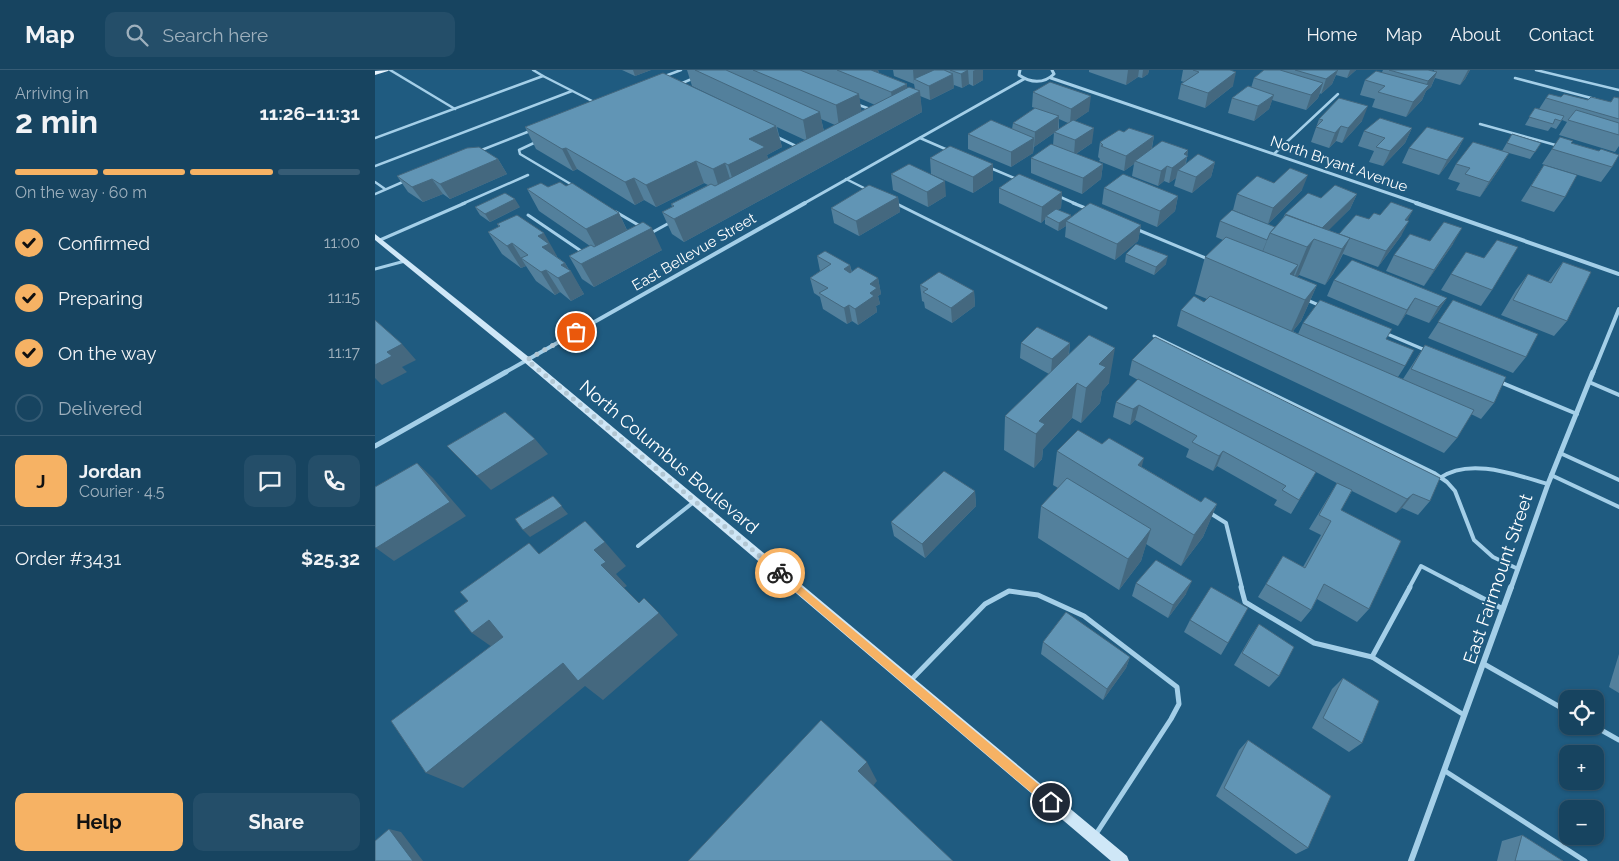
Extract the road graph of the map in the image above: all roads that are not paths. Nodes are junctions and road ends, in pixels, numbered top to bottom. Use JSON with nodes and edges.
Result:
{"nodes":[{"id":1,"x":386,"y":70,"type":"edge"},
{"id":2,"x":390,"y":70,"type":"edge"},
{"id":3,"x":533,"y":70,"type":"edge"},
{"id":4,"x":681,"y":70,"type":"edge"},
{"id":5,"x":1020,"y":70,"type":"edge"},
{"id":6,"x":1052,"y":70,"type":"edge"},
{"id":7,"x":1536,"y":70,"type":"edge"},
{"id":8,"x":375,"y":74,"type":"edge"},
{"id":9,"x":543,"y":76,"type":"junction"},
{"id":10,"x":662,"y":77,"type":"edge"},
{"id":11,"x":697,"y":77,"type":"dead end"},
{"id":12,"x":1051,"y":78,"type":"junction"},
{"id":13,"x":1515,"y":78,"type":"dead end"},
{"id":14,"x":1024,"y":79,"type":"junction"},
{"id":15,"x":672,"y":87,"type":"edge"},
{"id":16,"x":572,"y":90,"type":"junction"},
{"id":17,"x":1619,"y":90,"type":"edge"},
{"id":18,"x":1338,"y":94,"type":"dead end"},
{"id":19,"x":1600,"y":100,"type":"edge"},
{"id":20,"x":856,"y":104,"type":"edge"},
{"id":21,"x":589,"y":107,"type":"edge"},
{"id":22,"x":455,"y":108,"type":"junction"},
{"id":23,"x":874,"y":111,"type":"edge"},
{"id":24,"x":1480,"y":124,"type":"dead end"},
{"id":25,"x":533,"y":130,"type":"edge"},
{"id":26,"x":768,"y":133,"type":"edge"},
{"id":27,"x":375,"y":138,"type":"edge"},
{"id":28,"x":920,"y":138,"type":"junction"},
{"id":29,"x":541,"y":140,"type":"edge"},
{"id":30,"x":1563,"y":148,"type":"edge"},
{"id":31,"x":803,"y":149,"type":"edge"},
{"id":32,"x":477,"y":152,"type":"edge"},
{"id":33,"x":957,"y":154,"type":"edge"},
{"id":34,"x":1275,"y":154,"type":"junction"},
{"id":35,"x":984,"y":165,"type":"edge"},
{"id":36,"x":375,"y":166,"type":"edge"},
{"id":37,"x":528,"y":175,"type":"dead end"},
{"id":38,"x":413,"y":178,"type":"edge"},
{"id":39,"x":845,"y":179,"type":"junction"},
{"id":40,"x":1021,"y":180,"type":"edge"},
{"id":41,"x":375,"y":182,"type":"edge"},
{"id":42,"x":385,"y":190,"type":"junction"},
{"id":43,"x":581,"y":190,"type":"edge"},
{"id":44,"x":872,"y":192,"type":"edge"},
{"id":45,"x":375,"y":194,"type":"edge"},
{"id":46,"x":1058,"y":196,"type":"edge"},
{"id":47,"x":889,"y":200,"type":"edge"},
{"id":48,"x":612,"y":209,"type":"edge"},
{"id":49,"x":1095,"y":211,"type":"edge"},
{"id":50,"x":528,"y":215,"type":"dead end"},
{"id":51,"x":674,"y":220,"type":"edge"},
{"id":52,"x":1131,"y":227,"type":"edge"},
{"id":53,"x":643,"y":228,"type":"edge"},
{"id":54,"x":643,"y":237,"type":"edge"},
{"id":55,"x":378,"y":238,"type":"edge"},
{"id":56,"x":585,"y":254,"type":"edge"},
{"id":57,"x":407,"y":260,"type":"junction"},
{"id":58,"x":1214,"y":262,"type":"edge"},
{"id":59,"x":375,"y":269,"type":"edge"},
{"id":60,"x":1619,"y":274,"type":"edge"},
{"id":61,"x":1306,"y":300,"type":"edge"},
{"id":62,"x":1106,"y":308,"type":"dead end"},
{"id":63,"x":1324,"y":308,"type":"edge"},
{"id":64,"x":1619,"y":309,"type":"edge"},
{"id":65,"x":1384,"y":333,"type":"edge"},
{"id":66,"x":1154,"y":336,"type":"edge"},
{"id":67,"x":1427,"y":351,"type":"edge"},
{"id":68,"x":527,"y":360,"type":"junction"},
{"id":69,"x":1497,"y":380,"type":"edge"},
{"id":70,"x":1589,"y":382,"type":"junction"},
{"id":71,"x":1619,"y":395,"type":"edge"},
{"id":72,"x":1577,"y":414,"type":"junction"},
{"id":73,"x":375,"y":446,"type":"edge"},
{"id":74,"x":1560,"y":452,"type":"junction"},
{"id":75,"x":1551,"y":475,"type":"junction"},
{"id":76,"x":1440,"y":478,"type":"junction"},
{"id":77,"x":1619,"y":480,"type":"edge"},
{"id":78,"x":1548,"y":484,"type":"junction"},
{"id":79,"x":695,"y":501,"type":"junction"},
{"id":80,"x":1619,"y":507,"type":"edge"},
{"id":81,"x":1201,"y":508,"type":"edge"},
{"id":82,"x":638,"y":546,"type":"dead end"},
{"id":83,"x":1518,"y":569,"type":"junction"},
{"id":84,"x":1503,"y":609,"type":"junction"},
{"id":85,"x":1372,"y":657,"type":"junction"},
{"id":86,"x":1484,"y":664,"type":"junction"},
{"id":87,"x":909,"y":682,"type":"junction"},
{"id":88,"x":1559,"y":706,"type":"edge"},
{"id":89,"x":1465,"y":716,"type":"junction"},
{"id":90,"x":1604,"y":732,"type":"edge"},
{"id":91,"x":1619,"y":740,"type":"edge"},
{"id":92,"x":1445,"y":772,"type":"junction"},
{"id":93,"x":1093,"y":838,"type":"junction"},
{"id":94,"x":1122,"y":861,"type":"edge"},
{"id":95,"x":1411,"y":861,"type":"edge"},
{"id":96,"x":1585,"y":861,"type":"edge"}],
"edges":[{"from":1,"to":8,"type":"main road"},
{"from":2,"to":22,"type":"lane"},
{"from":3,"to":9,"type":"lane"},
{"from":4,"to":10,"type":"lane"},
{"from":5,"to":14,"type":"street"},
{"from":6,"to":12,"type":"street"},
{"from":7,"to":17,"type":"lane"},
{"from":9,"to":16,"type":"lane"},
{"from":9,"to":22,"type":"lane"},
{"from":11,"to":15,"type":"lane"},
{"from":12,"to":14,"type":"street"},
{"from":12,"to":34,"type":"street","name":"North Bryant Avenue"},
{"from":13,"to":19,"type":"lane"},
{"from":14,"to":28,"type":"street","name":"East Bellevue Street"},
{"from":16,"to":21,"type":"lane"},
{"from":16,"to":36,"type":"lane"},
{"from":18,"to":34,"type":"lane"},
{"from":20,"to":23,"type":"lane"},
{"from":22,"to":27,"type":"lane"},
{"from":24,"to":30,"type":"lane"},
{"from":25,"to":32,"type":"lane"},
{"from":26,"to":31,"type":"lane"},
{"from":28,"to":33,"type":"lane"},
{"from":28,"to":39,"type":"street","name":"East Bellevue Street"},
{"from":29,"to":43,"type":"lane"},
{"from":34,"to":60,"type":"street","name":"North Bryant Avenue"},
{"from":35,"to":40,"type":"lane"},
{"from":37,"to":55,"type":"lane"},
{"from":38,"to":42,"type":"lane"},
{"from":39,"to":44,"type":"lane"},
{"from":39,"to":68,"type":"street","name":"East Bellevue Street"},
{"from":41,"to":42,"type":"lane"},
{"from":42,"to":45,"type":"lane"},
{"from":46,"to":49,"type":"lane"},
{"from":47,"to":62,"type":"lane"},
{"from":48,"to":53,"type":"lane"},
{"from":50,"to":56,"type":"lane"},
{"from":51,"to":54,"type":"lane"},
{"from":52,"to":58,"type":"lane"},
{"from":55,"to":57,"type":"street","name":"North Columbus Boulevard"},
{"from":57,"to":59,"type":"lane"},
{"from":57,"to":68,"type":"street","name":"North Columbus Boulevard"},
{"from":61,"to":63,"type":"lane"},
{"from":64,"to":70,"type":"street","name":"East Fairmount Street"},
{"from":65,"to":67,"type":"lane"},
{"from":66,"to":76,"type":"lane"},
{"from":68,"to":73,"type":"street","name":"East Bellevue Street"},
{"from":68,"to":79,"type":"street","name":"North Columbus Boulevard"},
{"from":69,"to":72,"type":"lane"},
{"from":70,"to":71,"type":"lane"},
{"from":70,"to":72,"type":"street","name":"East Fairmount Street"},
{"from":72,"to":74,"type":"street","name":"East Fairmount Street"},
{"from":74,"to":75,"type":"street","name":"East Fairmount Street"},
{"from":74,"to":77,"type":"lane"},
{"from":75,"to":78,"type":"street","name":"East Fairmount Street"},
{"from":75,"to":80,"type":"lane"},
{"from":76,"to":78,"type":"lane"},
{"from":76,"to":83,"type":"lane"},
{"from":78,"to":83,"type":"street","name":"East Fairmount Street"},
{"from":79,"to":82,"type":"lane"},
{"from":79,"to":87,"type":"street","name":"North Columbus Boulevard"},
{"from":81,"to":85,"type":"lane"},
{"from":83,"to":84,"type":"street","name":"East Fairmount Street"},
{"from":84,"to":85,"type":"lane"},
{"from":84,"to":86,"type":"street","name":"East Fairmount Street"},
{"from":85,"to":89,"type":"lane"},
{"from":86,"to":88,"type":"lane"},
{"from":86,"to":89,"type":"street","name":"East Fairmount Street"},
{"from":87,"to":93,"type":"street","name":"North Columbus Boulevard"},
{"from":87,"to":93,"type":"lane"},
{"from":89,"to":92,"type":"street","name":"East Fairmount Street"},
{"from":90,"to":91,"type":"lane"},
{"from":92,"to":95,"type":"street","name":"East Fairmount Street"},
{"from":92,"to":96,"type":"lane"},
{"from":93,"to":94,"type":"street","name":"North Columbus Boulevard"}]}
